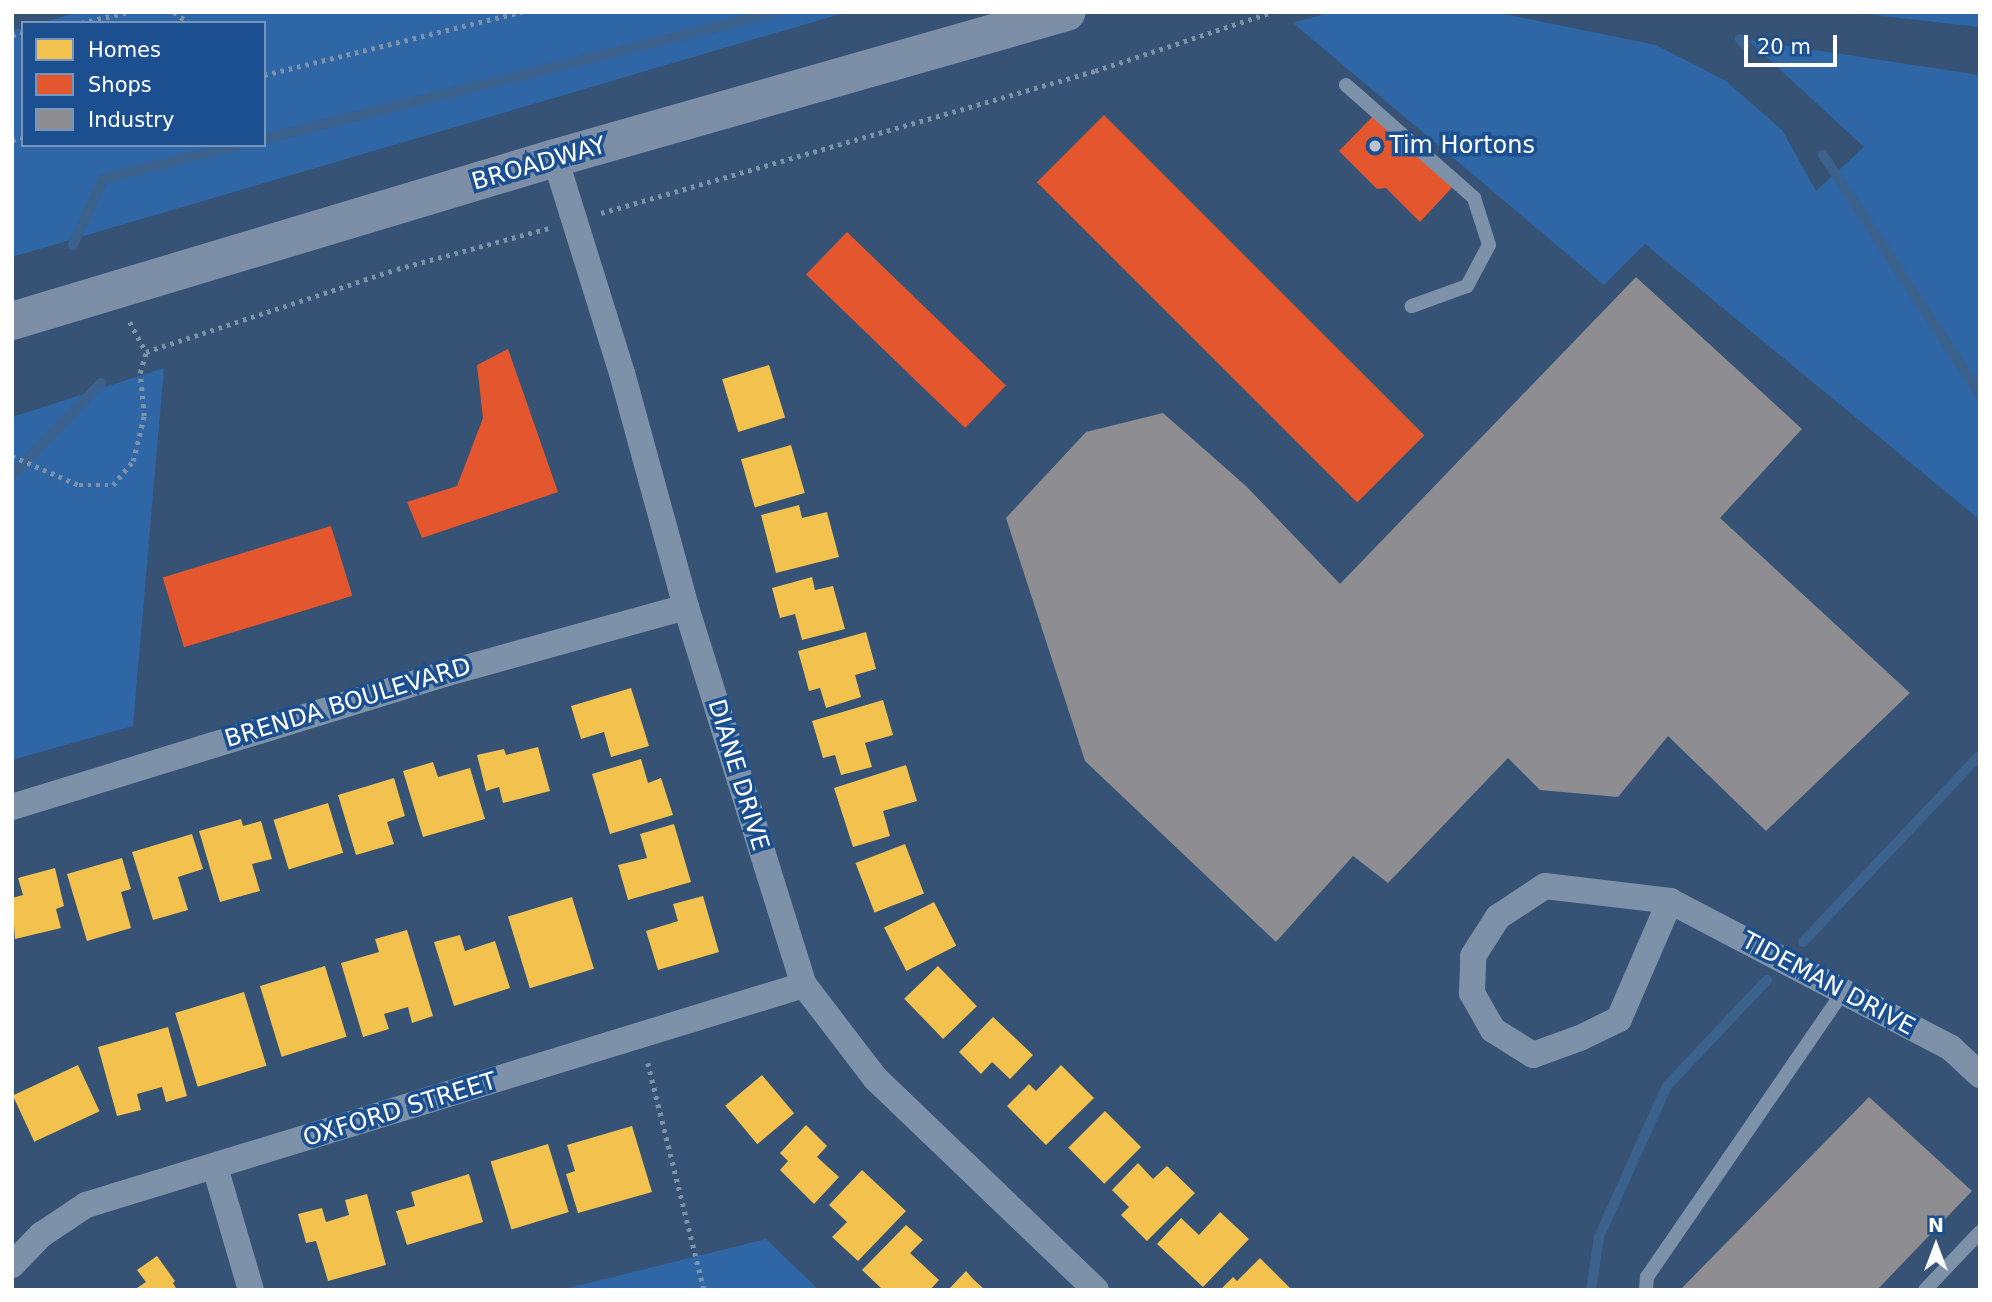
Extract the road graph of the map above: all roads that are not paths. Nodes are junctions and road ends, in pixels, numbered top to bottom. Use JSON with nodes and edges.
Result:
{"nodes":[{"id":1,"x":1067,"y":12,"type":"edge"},
{"id":2,"x":1346,"y":85,"type":"dead end"},
{"id":3,"x":555,"y":159,"type":"junction"},
{"id":4,"x":1412,"y":306,"type":"dead end"},
{"id":5,"x":12,"y":321,"type":"edge"},
{"id":6,"x":686,"y":607,"type":"junction"},
{"id":7,"x":12,"y":807,"type":"edge"},
{"id":8,"x":1670,"y":901,"type":"junction"},
{"id":9,"x":804,"y":985,"type":"junction"},
{"id":10,"x":1843,"y":992,"type":"junction"},
{"id":11,"x":1980,"y":1075,"type":"edge"},
{"id":12,"x":215,"y":1167,"type":"junction"},
{"id":13,"x":1980,"y":1232,"type":"edge"},
{"id":14,"x":12,"y":1265,"type":"edge"},
{"id":15,"x":250,"y":1290,"type":"edge"},
{"id":16,"x":1096,"y":1290,"type":"edge"},
{"id":17,"x":1646,"y":1290,"type":"edge"},
{"id":18,"x":1925,"y":1290,"type":"edge"}],
"edges":[{"from":1,"to":3,"type":"main road","name":"BROADWAY"},
{"from":2,"to":4,"type":"lane"},
{"from":3,"to":5,"type":"main road","name":"BROADWAY"},
{"from":3,"to":6,"type":"street","name":"DIANE DRIVE"},
{"from":6,"to":7,"type":"street","name":"BRENDA BOULEVARD"},
{"from":6,"to":9,"type":"street","name":"DIANE DRIVE"},
{"from":8,"to":8,"type":"street","name":"TIDEMAN DRIVE"},
{"from":8,"to":10,"type":"street","name":"TIDEMAN DRIVE"},
{"from":9,"to":12,"type":"street","name":"OXFORD STREET"},
{"from":9,"to":16,"type":"street","name":"DIANE DRIVE"},
{"from":10,"to":11,"type":"street","name":"TIDEMAN DRIVE"},
{"from":10,"to":17,"type":"lane"},
{"from":12,"to":14,"type":"street","name":"OXFORD STREET"},
{"from":12,"to":15,"type":"street"},
{"from":13,"to":18,"type":"lane"}]}
